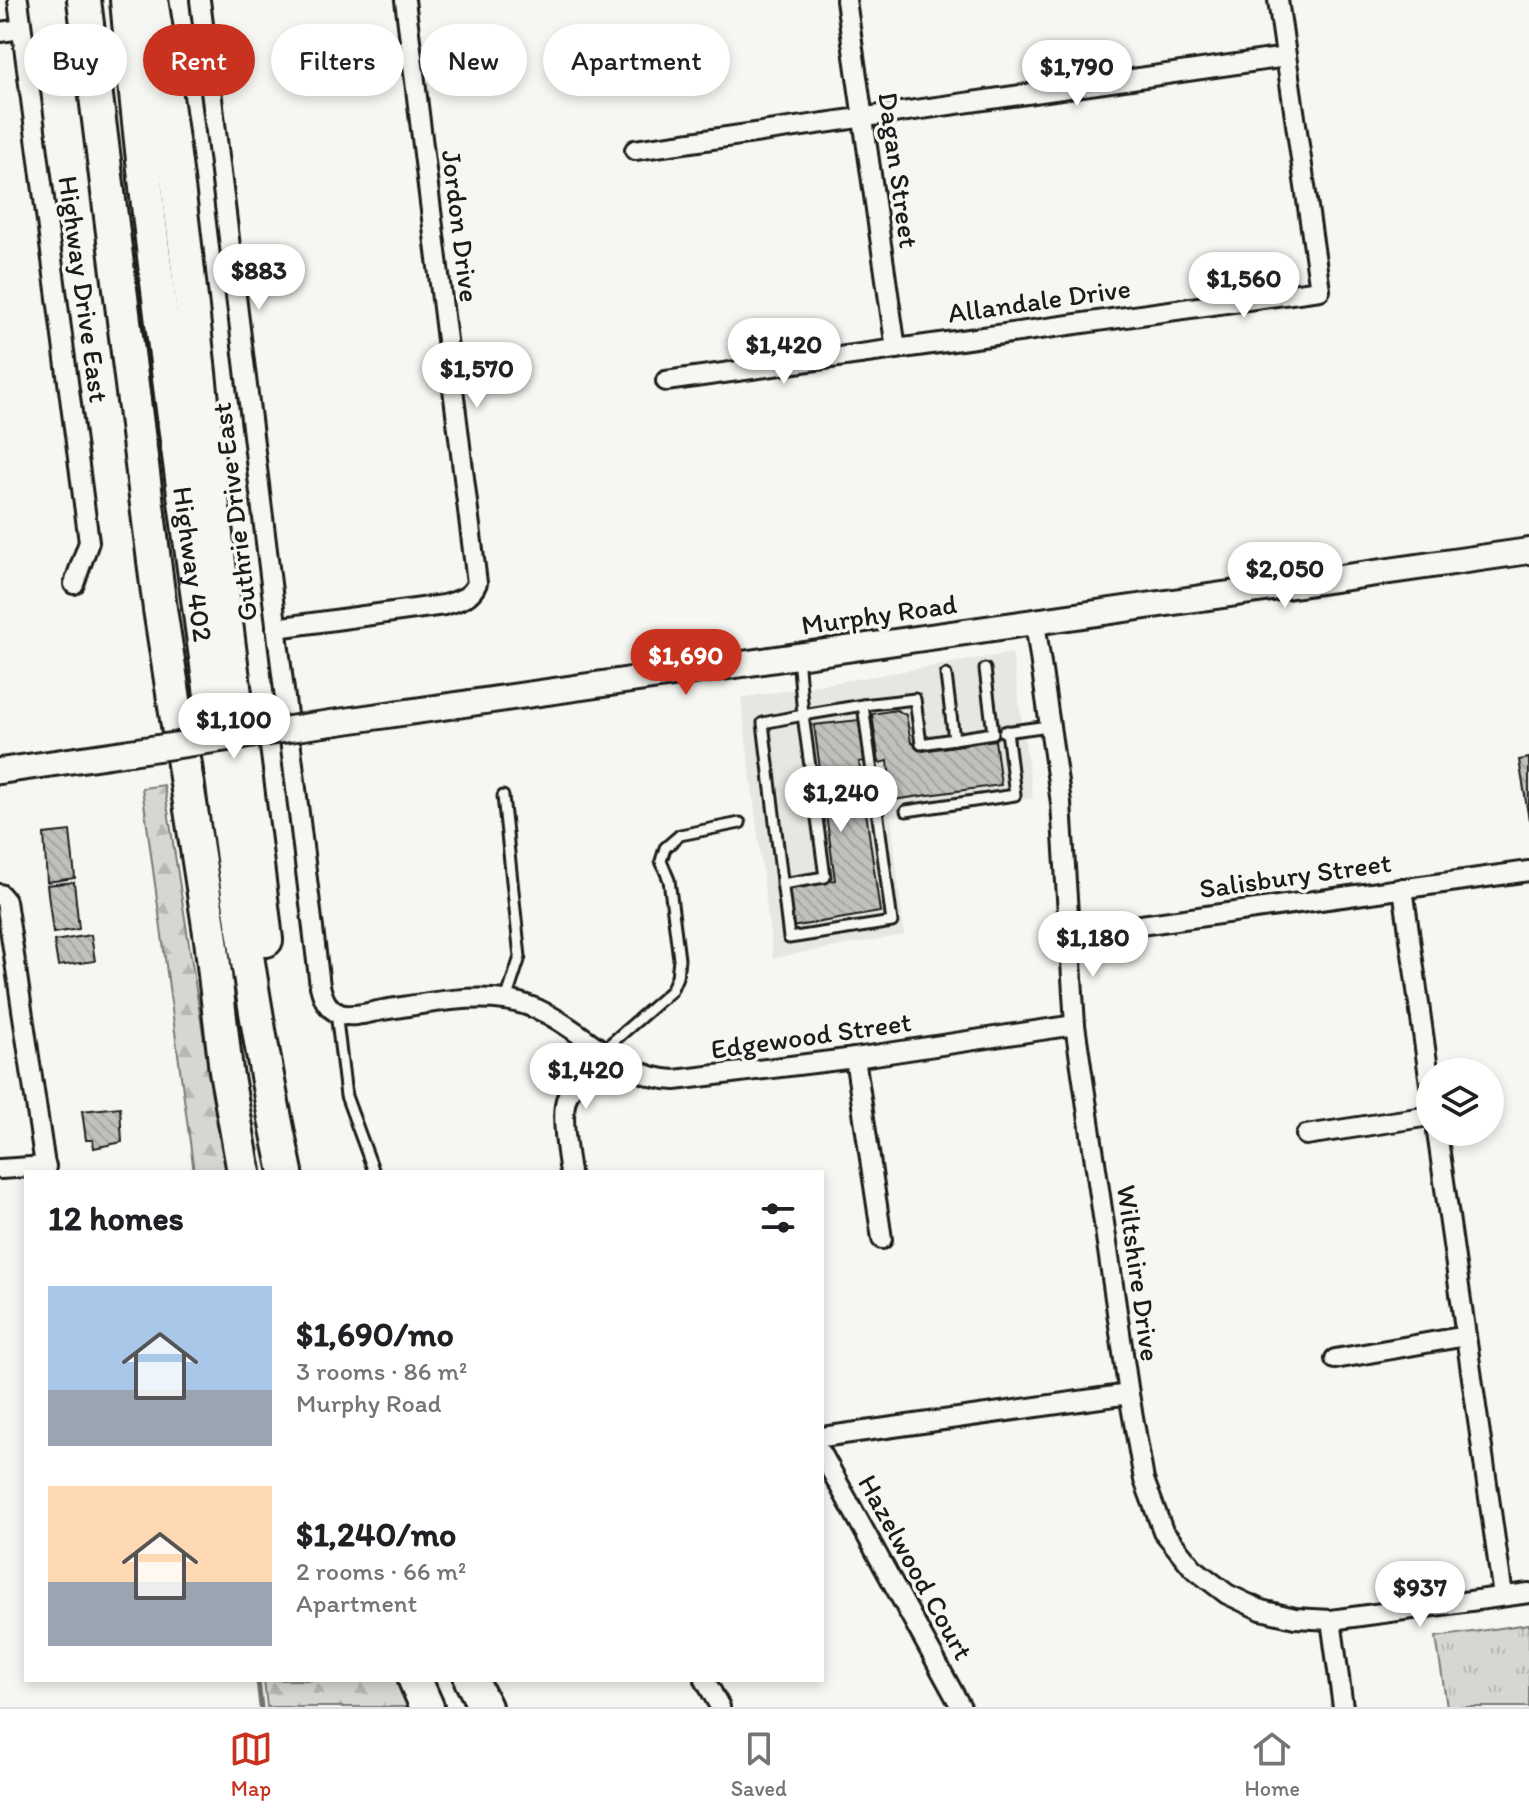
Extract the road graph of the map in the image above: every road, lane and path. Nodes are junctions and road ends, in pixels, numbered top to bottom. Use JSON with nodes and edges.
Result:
{"nodes":[{"id":1,"x":18,"y":0,"type":"edge"},
{"id":2,"x":67,"y":0,"type":"edge"},
{"id":3,"x":84,"y":0,"type":"edge"},
{"id":4,"x":116,"y":0,"type":"edge"},
{"id":5,"x":127,"y":0,"type":"edge"},
{"id":6,"x":151,"y":0,"type":"edge"},
{"id":7,"x":158,"y":0,"type":"edge"},
{"id":8,"x":200,"y":0,"type":"edge"},
{"id":9,"x":405,"y":0,"type":"edge"},
{"id":10,"x":846,"y":0,"type":"edge"},
{"id":11,"x":1278,"y":0,"type":"edge"},
{"id":12,"x":155,"y":24,"type":"edge"},
{"id":13,"x":159,"y":24,"type":"edge"},
{"id":14,"x":21,"y":29,"type":"junction"},
{"id":15,"x":0,"y":32,"type":"edge"},
{"id":16,"x":1286,"y":57,"type":"junction"},
{"id":17,"x":166,"y":96,"type":"edge"},
{"id":18,"x":863,"y":118,"type":"junction"},
{"id":19,"x":635,"y":150,"type":"dead end"},
{"id":20,"x":141,"y":152,"type":"junction"},
{"id":21,"x":896,"y":349,"type":"junction"},
{"id":22,"x":666,"y":381,"type":"dead end"},
{"id":23,"x":1529,"y":551,"type":"edge"},
{"id":24,"x":74,"y":584,"type":"dead end"},
{"id":25,"x":160,"y":609,"type":"junction"},
{"id":26,"x":1035,"y":622,"type":"junction"},
{"id":27,"x":276,"y":628,"type":"junction"},
{"id":28,"x":798,"y":656,"type":"junction"},
{"id":29,"x":985,"y":669,"type":"dead end"},
{"id":30,"x":946,"y":675,"type":"dead end"},
{"id":31,"x":863,"y":705,"type":"junction"},
{"id":32,"x":803,"y":715,"type":"junction"},
{"id":33,"x":1049,"y":726,"type":"junction"},
{"id":34,"x":1007,"y":731,"type":"junction"},
{"id":35,"x":993,"y":733,"type":"junction"},
{"id":36,"x":954,"y":739,"type":"junction"},
{"id":37,"x":0,"y":771,"type":"edge"},
{"id":38,"x":503,"y":796,"type":"dead end"},
{"id":39,"x":906,"y":811,"type":"dead end"},
{"id":40,"x":740,"y":823,"type":"dead end"},
{"id":41,"x":1529,"y":871,"type":"edge"},
{"id":42,"x":782,"y":884,"type":"junction"},
{"id":43,"x":1403,"y":888,"type":"junction"},
{"id":44,"x":0,"y":894,"type":"edge"},
{"id":45,"x":1069,"y":935,"type":"junction"},
{"id":46,"x":506,"y":1000,"type":"junction"},
{"id":47,"x":336,"y":1012,"type":"junction"},
{"id":48,"x":1075,"y":1025,"type":"junction"},
{"id":49,"x":601,"y":1052,"type":"junction"},
{"id":50,"x":855,"y":1058,"type":"junction"},
{"id":51,"x":1426,"y":1058,"type":"edge"},
{"id":52,"x":1416,"y":1118,"type":"edge"},
{"id":53,"x":1306,"y":1135,"type":"dead end"},
{"id":54,"x":1439,"y":1146,"type":"edge"},
{"id":55,"x":0,"y":1169,"type":"edge"},
{"id":56,"x":46,"y":1169,"type":"edge"},
{"id":57,"x":244,"y":1170,"type":"edge"},
{"id":58,"x":286,"y":1170,"type":"edge"},
{"id":59,"x":304,"y":1170,"type":"edge"},
{"id":60,"x":373,"y":1170,"type":"edge"},
{"id":61,"x":570,"y":1170,"type":"edge"},
{"id":62,"x":882,"y":1239,"type":"dead end"},
{"id":63,"x":1466,"y":1336,"type":"junction"},
{"id":64,"x":1335,"y":1359,"type":"dead end"},
{"id":65,"x":1129,"y":1394,"type":"junction"},
{"id":66,"x":824,"y":1437,"type":"edge"},
{"id":67,"x":824,"y":1458,"type":"edge"},
{"id":68,"x":1529,"y":1593,"type":"edge"},
{"id":69,"x":1503,"y":1596,"type":"junction"},
{"id":70,"x":1331,"y":1620,"type":"junction"},
{"id":71,"x":416,"y":1682,"type":"edge"},
{"id":72,"x":472,"y":1682,"type":"edge"},
{"id":73,"x":706,"y":1682,"type":"edge"},
{"id":74,"x":427,"y":1707,"type":"edge"},
{"id":75,"x":485,"y":1707,"type":"edge"},
{"id":76,"x":720,"y":1707,"type":"edge"},
{"id":77,"x":961,"y":1707,"type":"edge"},
{"id":78,"x":1343,"y":1707,"type":"edge"}],
"edges":[{"from":1,"to":14,"type":"street","name":"Highway Drive East"},
{"from":2,"to":25,"type":"highway"},
{"from":3,"to":25,"type":"highway","name":"Highway 402"},
{"from":4,"to":20,"type":"highway"},
{"from":5,"to":20,"type":"highway","name":"Highway 402"},
{"from":6,"to":12,"type":"highway"},
{"from":7,"to":13,"type":"highway"},
{"from":8,"to":27,"type":"street","name":"Guthrie Drive East"},
{"from":9,"to":27,"type":"street","name":"Jordon Drive"},
{"from":10,"to":18,"type":"street","name":"Dagan Street"},
{"from":11,"to":16,"type":"street","name":"Allandale Drive"},
{"from":14,"to":15,"type":"street"},
{"from":14,"to":24,"type":"street","name":"Highway Drive East"},
{"from":16,"to":18,"type":"street"},
{"from":16,"to":21,"type":"street","name":"Allandale Drive"},
{"from":17,"to":59,"type":"highway"},
{"from":18,"to":19,"type":"street"},
{"from":18,"to":21,"type":"street","name":"Dagan Street"},
{"from":20,"to":58,"type":"highway","name":"Highway 402"},
{"from":21,"to":22,"type":"street","name":"Allandale Drive"},
{"from":23,"to":26,"type":"street","name":"Murphy Road"},
{"from":25,"to":57,"type":"highway","name":"Highway 402"},
{"from":26,"to":28,"type":"street","name":"Murphy Road"},
{"from":26,"to":33,"type":"street","name":"Wiltshire Drive"},
{"from":27,"to":47,"type":"street","name":"Guthrie Drive East"},
{"from":28,"to":32,"type":"lane"},
{"from":28,"to":37,"type":"street","name":"Murphy Road","bridge":true},
{"from":29,"to":35,"type":"lane"},
{"from":30,"to":36,"type":"lane"},
{"from":31,"to":32,"type":"lane"},
{"from":31,"to":36,"type":"lane"},
{"from":31,"to":42,"type":"lane"},
{"from":32,"to":42,"type":"lane"},
{"from":32,"to":42,"type":"lane"},
{"from":33,"to":34,"type":"lane"},
{"from":33,"to":45,"type":"street","name":"Wiltshire Drive"},
{"from":34,"to":35,"type":"lane"},
{"from":34,"to":39,"type":"lane"},
{"from":35,"to":36,"type":"lane"},
{"from":38,"to":46,"type":"lane"},
{"from":40,"to":49,"type":"lane"},
{"from":41,"to":43,"type":"street","name":"Salisbury Street"},
{"from":43,"to":45,"type":"street","name":"Salisbury Street"},
{"from":43,"to":51,"type":"street"},
{"from":44,"to":56,"type":"street"},
{"from":45,"to":48,"type":"street","name":"Wiltshire Drive"},
{"from":46,"to":47,"type":"street","name":"Edgewood Street"},
{"from":46,"to":49,"type":"street","name":"Edgewood Street"},
{"from":47,"to":60,"type":"lane"},
{"from":48,"to":50,"type":"street","name":"Edgewood Street"},
{"from":48,"to":65,"type":"street","name":"Wiltshire Drive"},
{"from":49,"to":50,"type":"street","name":"Edgewood Street"},
{"from":49,"to":61,"type":"street"},
{"from":50,"to":62,"type":"street"},
{"from":52,"to":53,"type":"street"},
{"from":54,"to":63,"type":"street"},
{"from":55,"to":56,"type":"street"},
{"from":63,"to":64,"type":"street"},
{"from":63,"to":69,"type":"street"},
{"from":65,"to":66,"type":"street"},
{"from":65,"to":70,"type":"street","name":"Wiltshire Drive"},
{"from":67,"to":77,"type":"street","name":"Hazelwood Court"},
{"from":68,"to":69,"type":"street","name":"Wiltshire Drive"},
{"from":69,"to":70,"type":"street","name":"Wiltshire Drive"},
{"from":70,"to":78,"type":"street"},
{"from":71,"to":74,"type":"highway"},
{"from":72,"to":75,"type":"highway"},
{"from":73,"to":76,"type":"street"}]}
